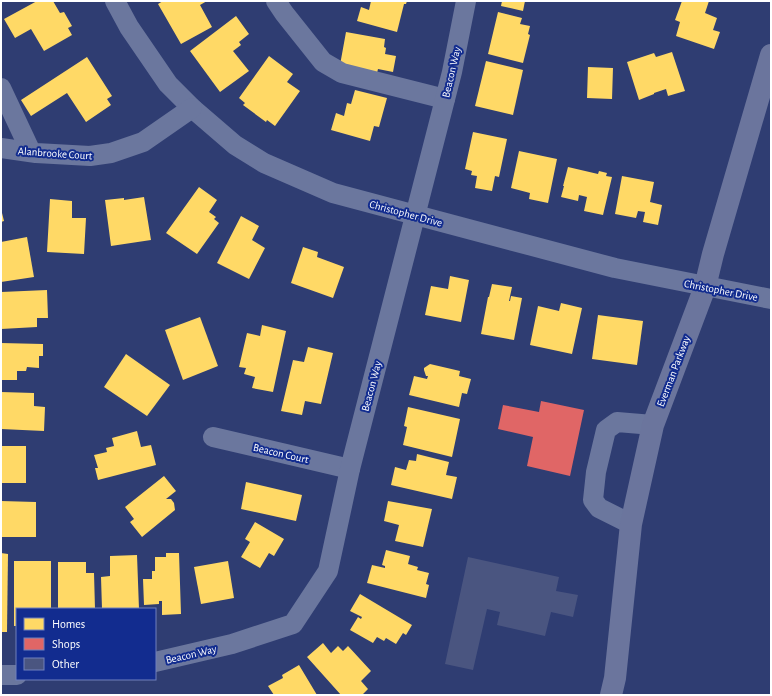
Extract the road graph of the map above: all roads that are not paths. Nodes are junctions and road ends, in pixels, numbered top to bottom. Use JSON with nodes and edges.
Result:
{"nodes":[{"id":1,"x":115,"y":1,"type":"edge"},
{"id":2,"x":276,"y":1,"type":"edge"},
{"id":3,"x":466,"y":1,"type":"edge"},
{"id":4,"x":771,"y":55,"type":"edge"},
{"id":5,"x":1,"y":88,"type":"edge"},
{"id":6,"x":445,"y":99,"type":"junction"},
{"id":7,"x":192,"y":108,"type":"junction"},
{"id":8,"x":1,"y":148,"type":"edge"},
{"id":9,"x":31,"y":152,"type":"junction"},
{"id":10,"x":416,"y":215,"type":"junction"},
{"id":11,"x":706,"y":287,"type":"junction"},
{"id":12,"x":771,"y":299,"type":"edge"},
{"id":13,"x":653,"y":425,"type":"junction"},
{"id":14,"x":213,"y":437,"type":"dead end"},
{"id":15,"x":350,"y":469,"type":"junction"},
{"id":16,"x":631,"y":524,"type":"junction"},
{"id":17,"x":156,"y":662,"type":"edge"},
{"id":18,"x":1,"y":675,"type":"edge"},
{"id":19,"x":16,"y":675,"type":"edge"},
{"id":20,"x":611,"y":695,"type":"edge"}],
"edges":[{"from":1,"to":7,"type":"street","name":"Christopher Drive"},
{"from":2,"to":6,"type":"street"},
{"from":3,"to":6,"type":"street","name":"Beacon Way"},
{"from":4,"to":11,"type":"main road","name":"Everman Parkway"},
{"from":5,"to":9,"type":"street"},
{"from":6,"to":10,"type":"street","name":"Beacon Way"},
{"from":7,"to":9,"type":"street","name":"Alanbrooke Court"},
{"from":7,"to":10,"type":"street","name":"Christopher Drive"},
{"from":8,"to":9,"type":"street","name":"Alanbrooke Court"},
{"from":10,"to":11,"type":"street","name":"Christopher Drive"},
{"from":10,"to":15,"type":"street","name":"Beacon Way"},
{"from":11,"to":12,"type":"street","name":"Christopher Drive"},
{"from":11,"to":13,"type":"main road","name":"Everman Parkway"},
{"from":13,"to":16,"type":"main road","name":"Everman Parkway"},
{"from":13,"to":16,"type":"street"},
{"from":14,"to":15,"type":"street","name":"Beacon Court"},
{"from":15,"to":17,"type":"street","name":"Beacon Way"},
{"from":16,"to":20,"type":"main road","name":"Everman Parkway"},
{"from":18,"to":19,"type":"street"}]}
